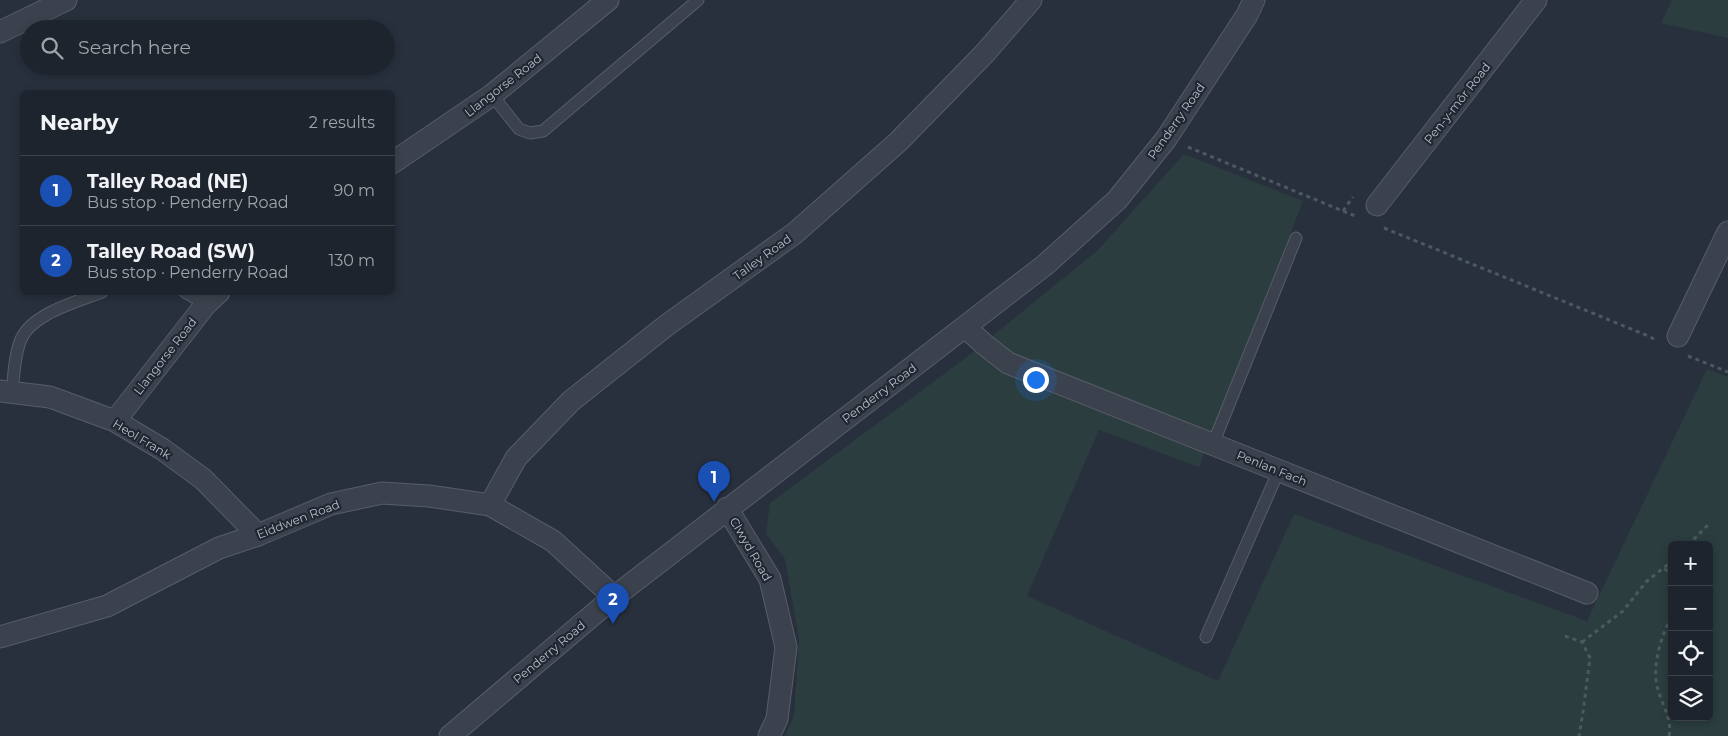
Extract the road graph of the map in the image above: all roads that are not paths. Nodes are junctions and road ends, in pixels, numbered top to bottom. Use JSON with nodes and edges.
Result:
{"nodes":[{"id":1,"x":66,"y":0,"type":"edge"},
{"id":2,"x":608,"y":0,"type":"edge"},
{"id":3,"x":698,"y":0,"type":"edge"},
{"id":4,"x":1031,"y":0,"type":"edge"},
{"id":5,"x":1254,"y":0,"type":"edge"},
{"id":6,"x":1536,"y":0,"type":"edge"},
{"id":7,"x":25,"y":20,"type":"edge"},
{"id":8,"x":20,"y":22,"type":"edge"},
{"id":9,"x":0,"y":32,"type":"edge"},
{"id":10,"x":492,"y":95,"type":"junction"},
{"id":11,"x":395,"y":161,"type":"edge"},
{"id":12,"x":1373,"y":216,"type":"road end"},
{"id":13,"x":1728,"y":232,"type":"edge"},
{"id":14,"x":1296,"y":238,"type":"dead end"},
{"id":15,"x":94,"y":295,"type":"edge"},
{"id":16,"x":198,"y":295,"type":"edge"},
{"id":17,"x":212,"y":298,"type":"edge"},
{"id":18,"x":965,"y":327,"type":"junction"},
{"id":19,"x":1674,"y":344,"type":"road end"},
{"id":20,"x":6,"y":392,"type":"edge"},
{"id":21,"x":115,"y":421,"type":"junction"},
{"id":22,"x":1213,"y":444,"type":"junction"},
{"id":23,"x":1279,"y":470,"type":"junction"},
{"id":24,"x":490,"y":505,"type":"junction"},
{"id":25,"x":727,"y":508,"type":"junction"},
{"id":26,"x":258,"y":535,"type":"junction"},
{"id":27,"x":1587,"y":593,"type":"dead end"},
{"id":28,"x":614,"y":597,"type":"junction"},
{"id":29,"x":0,"y":637,"type":"edge"},
{"id":30,"x":1206,"y":637,"type":"dead end"},
{"id":31,"x":450,"y":736,"type":"edge"},
{"id":32,"x":770,"y":736,"type":"edge"}],
"edges":[{"from":1,"to":7,"type":"street"},
{"from":2,"to":10,"type":"street","name":"Llangorse Road"},
{"from":3,"to":10,"type":"lane"},
{"from":4,"to":24,"type":"street","name":"Talley Road"},
{"from":5,"to":18,"type":"street","name":"Penderry Road"},
{"from":6,"to":12,"type":"street","name":"Pen-y-môr Road"},
{"from":8,"to":9,"type":"street"},
{"from":10,"to":11,"type":"street","name":"Llangorse Road"},
{"from":13,"to":19,"type":"street"},
{"from":14,"to":22,"type":"lane"},
{"from":15,"to":20,"type":"lane"},
{"from":16,"to":17,"type":"lane"},
{"from":17,"to":21,"type":"street","name":"Llangorse Road"},
{"from":18,"to":22,"type":"street","name":"Penlan Fach"},
{"from":18,"to":25,"type":"street","name":"Penderry Road"},
{"from":20,"to":21,"type":"street","name":"Heol Frank"},
{"from":21,"to":26,"type":"street","name":"Heol Frank"},
{"from":22,"to":23,"type":"street","name":"Penlan Fach"},
{"from":23,"to":27,"type":"street","name":"Penlan Fach"},
{"from":23,"to":30,"type":"lane"},
{"from":24,"to":26,"type":"street","name":"Eiddwen Road"},
{"from":24,"to":28,"type":"street","name":"Eiddwen Road"},
{"from":25,"to":28,"type":"street","name":"Penderry Road"},
{"from":25,"to":32,"type":"street","name":"Clwyd Road"},
{"from":26,"to":29,"type":"street","name":"Eiddwen Road"},
{"from":28,"to":31,"type":"street","name":"Penderry Road"}]}
